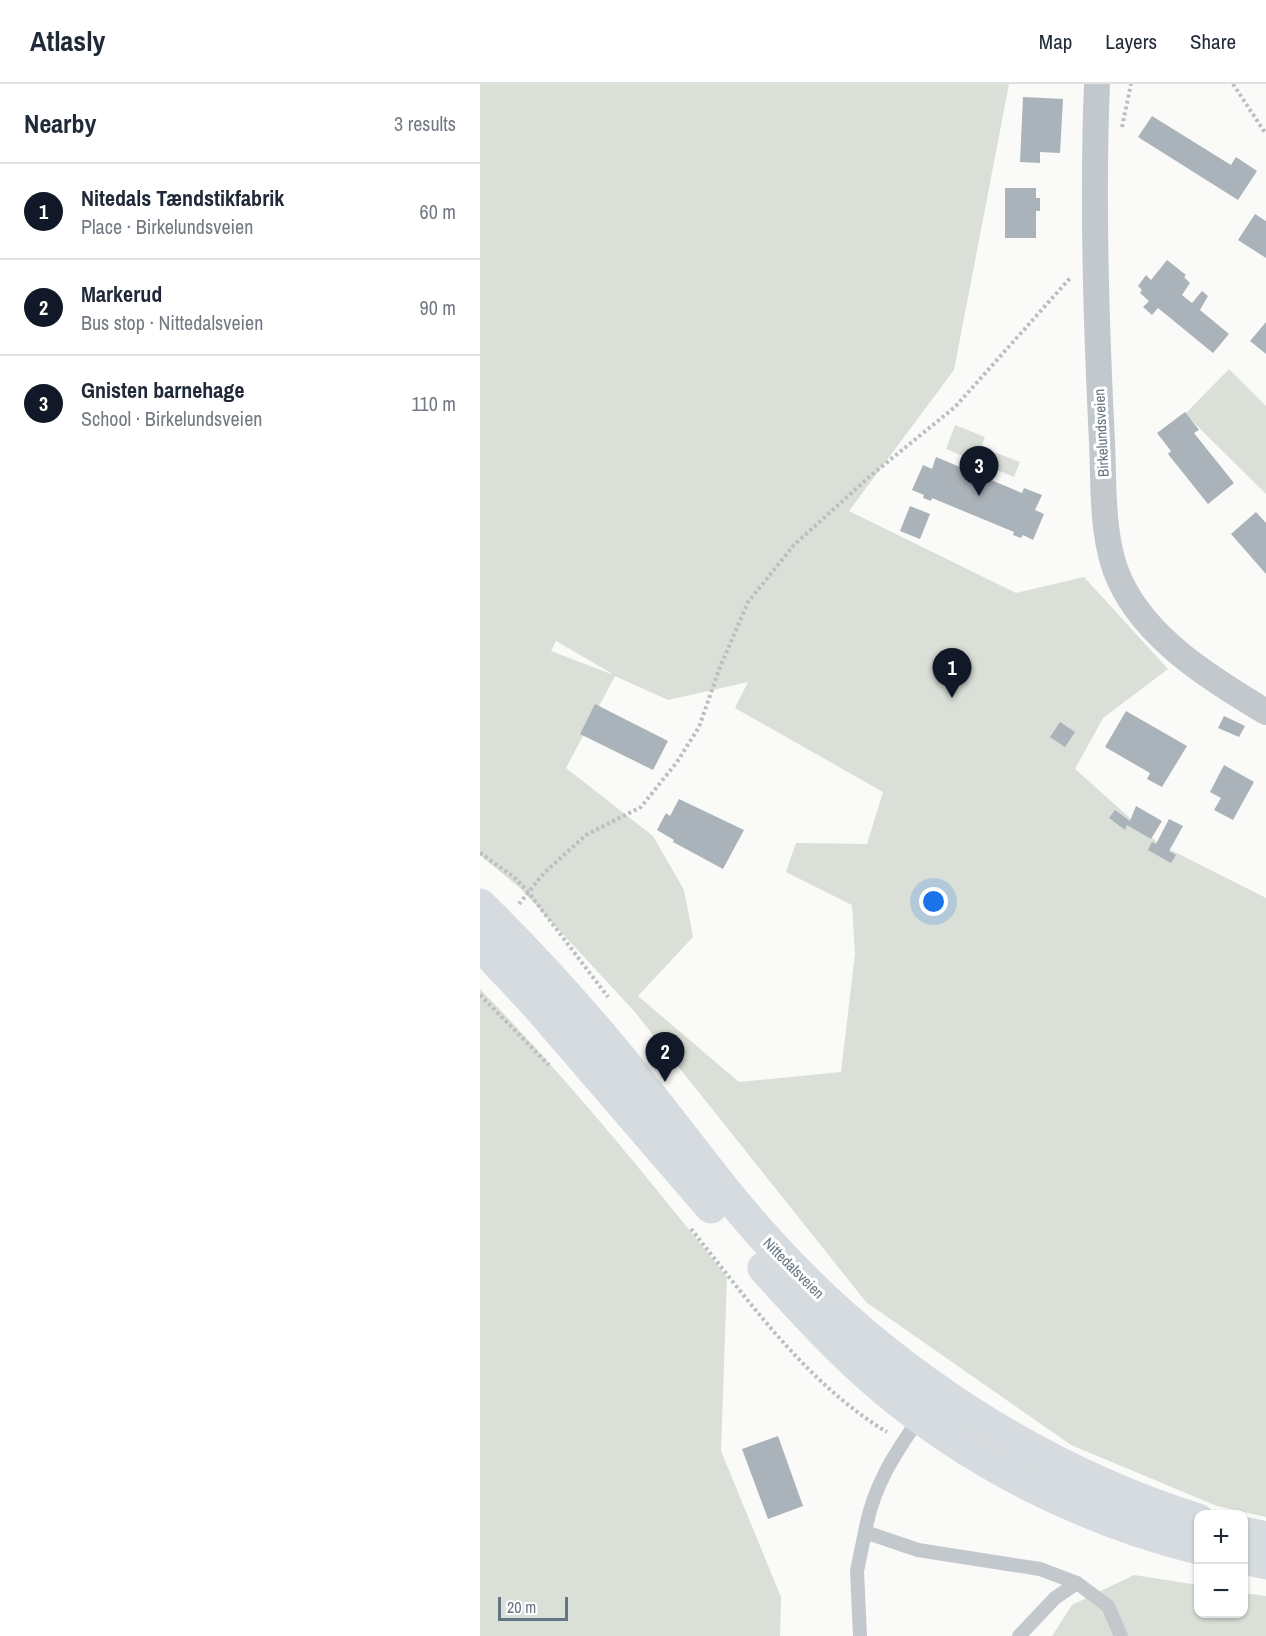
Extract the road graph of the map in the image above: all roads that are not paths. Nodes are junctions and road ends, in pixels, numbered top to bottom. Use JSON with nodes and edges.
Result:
{"nodes":[{"id":1,"x":1097,"y":84,"type":"edge"},
{"id":2,"x":1266,"y":712,"type":"edge"},
{"id":3,"x":480,"y":904,"type":"edge"},
{"id":4,"x":480,"y":944,"type":"edge"},
{"id":5,"x":931,"y":1404,"type":"junction"},
{"id":6,"x":1194,"y":1518,"type":"edge"},
{"id":7,"x":865,"y":1532,"type":"junction"},
{"id":8,"x":1248,"y":1534,"type":"edge"},
{"id":9,"x":1266,"y":1538,"type":"edge"},
{"id":10,"x":1194,"y":1547,"type":"edge"},
{"id":11,"x":1248,"y":1559,"type":"edge"},
{"id":12,"x":1266,"y":1563,"type":"edge"},
{"id":13,"x":1077,"y":1584,"type":"junction"},
{"id":14,"x":860,"y":1636,"type":"edge"},
{"id":15,"x":1019,"y":1636,"type":"edge"},
{"id":16,"x":1121,"y":1636,"type":"edge"}],
"edges":[{"from":1,"to":2,"type":"street","name":"Birkelundsveien"},
{"from":3,"to":5,"type":"main road","name":"Nittedalsveien"},
{"from":4,"to":5,"type":"main road","name":"Nittedalsveien"},
{"from":5,"to":6,"type":"main road","name":"Nittedalsveien"},
{"from":5,"to":7,"type":"lane"},
{"from":5,"to":10,"type":"main road","name":"Nittedalsveien"},
{"from":7,"to":13,"type":"lane"},
{"from":7,"to":14,"type":"lane"},
{"from":8,"to":9,"type":"main road"},
{"from":11,"to":12,"type":"main road"},
{"from":13,"to":15,"type":"lane"},
{"from":13,"to":16,"type":"lane"}]}
